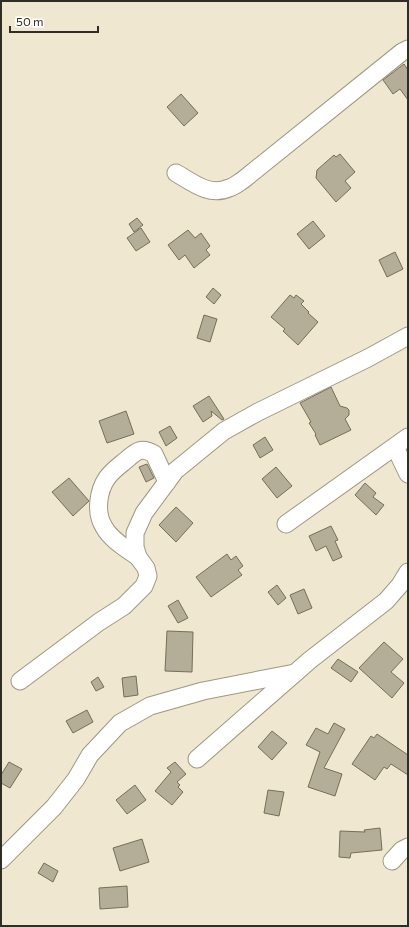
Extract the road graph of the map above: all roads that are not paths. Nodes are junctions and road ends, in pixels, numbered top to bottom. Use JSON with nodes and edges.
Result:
{"nodes":[{"id":1,"x":408,"y":49,"type":"edge"},
{"id":2,"x":176,"y":173,"type":"dead end"},
{"id":3,"x":408,"y":336,"type":"edge"},
{"id":4,"x":401,"y":442,"type":"edge"},
{"id":5,"x":408,"y":474,"type":"edge"},
{"id":6,"x":167,"y":482,"type":"junction"},
{"id":7,"x":286,"y":524,"type":"dead end"},
{"id":8,"x":138,"y":557,"type":"junction"},
{"id":9,"x":408,"y":572,"type":"edge"},
{"id":10,"x":295,"y":673,"type":"junction"},
{"id":11,"x":20,"y":681,"type":"dead end"},
{"id":12,"x":197,"y":759,"type":"dead end"},
{"id":13,"x":408,"y":846,"type":"edge"},
{"id":14,"x":1,"y":860,"type":"edge"},
{"id":15,"x":392,"y":862,"type":"dead end"}],
"edges":[{"from":1,"to":2,"type":"street"},
{"from":3,"to":6,"type":"street"},
{"from":4,"to":5,"type":"street"},
{"from":4,"to":7,"type":"street"},
{"from":6,"to":8,"type":"street"},
{"from":6,"to":8,"type":"street"},
{"from":8,"to":11,"type":"street"},
{"from":9,"to":10,"type":"street"},
{"from":10,"to":12,"type":"street"},
{"from":10,"to":14,"type":"street"},
{"from":13,"to":15,"type":"street"}]}
